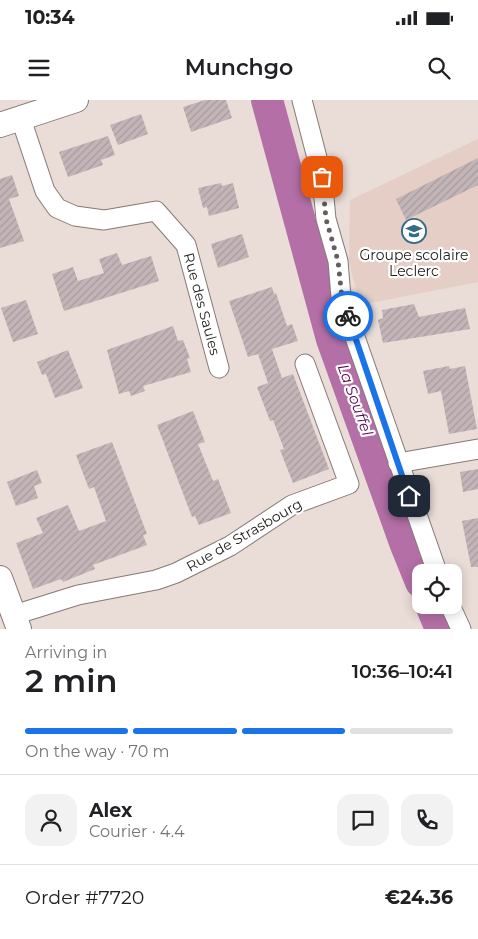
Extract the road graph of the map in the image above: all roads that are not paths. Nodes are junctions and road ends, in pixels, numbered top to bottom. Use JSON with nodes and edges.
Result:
{"nodes":[{"id":1,"x":76,"y":100,"type":"edge"},
{"id":2,"x":302,"y":100,"type":"edge"},
{"id":3,"x":11,"y":122,"type":"edge"},
{"id":4,"x":304,"y":364,"type":"dead end"},
{"id":5,"x":219,"y":368,"type":"dead end"},
{"id":6,"x":478,"y":449,"type":"edge"},
{"id":7,"x":398,"y":463,"type":"junction"},
{"id":8,"x":434,"y":564,"type":"edge"},
{"id":9,"x":0,"y":578,"type":"edge"},
{"id":10,"x":454,"y":614,"type":"edge"},
{"id":11,"x":16,"y":622,"type":"edge"},
{"id":12,"x":461,"y":629,"type":"edge"}],
"edges":[{"from":1,"to":3,"type":"street"},
{"from":2,"to":7,"type":"street"},
{"from":3,"to":5,"type":"street","name":"Rue des Saules"},
{"from":4,"to":11,"type":"street","name":"Rue de Strasbourg"},
{"from":6,"to":7,"type":"street"},
{"from":7,"to":8,"type":"street"},
{"from":9,"to":11,"type":"street","name":"Rue de Strasbourg"},
{"from":10,"to":12,"type":"street"}]}
